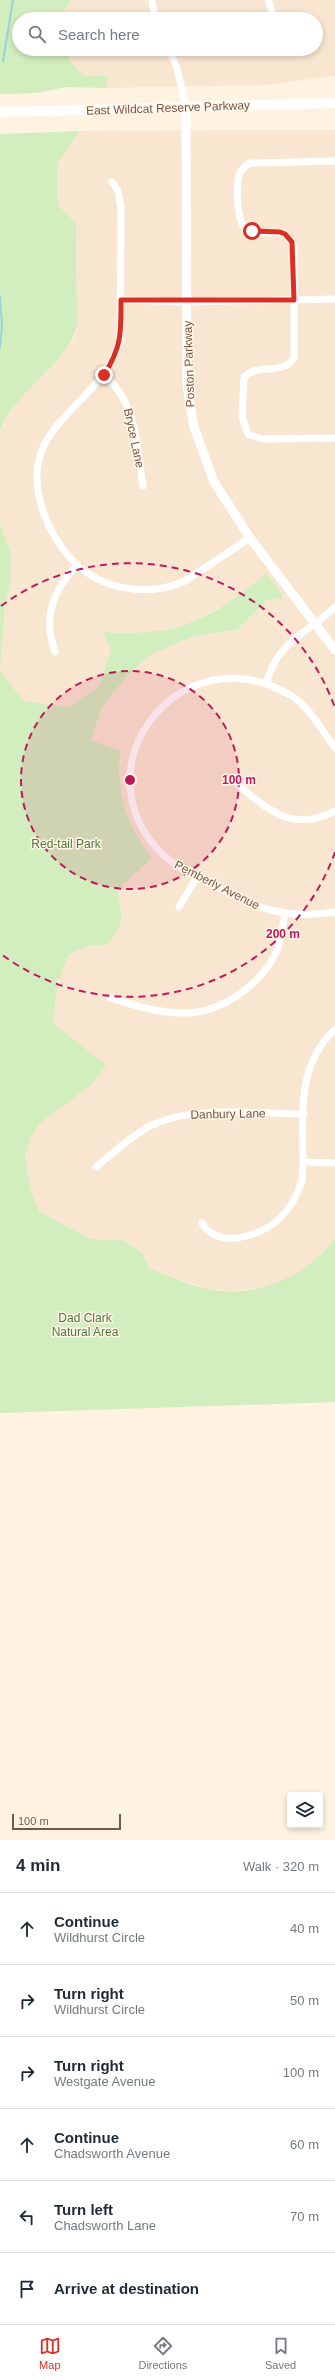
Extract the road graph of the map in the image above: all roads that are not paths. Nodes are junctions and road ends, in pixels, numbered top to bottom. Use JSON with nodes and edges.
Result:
{"nodes":[{"id":1,"x":152,"y":0,"type":"edge"},
{"id":2,"x":268,"y":0,"type":"edge"},
{"id":3,"x":154,"y":12,"type":"edge"},
{"id":4,"x":272,"y":12,"type":"edge"},
{"id":5,"x":171,"y":56,"type":"edge"},
{"id":6,"x":335,"y":103,"type":"edge"},
{"id":7,"x":186,"y":108,"type":"junction"},
{"id":8,"x":0,"y":112,"type":"edge"},
{"id":9,"x":335,"y":161,"type":"edge"},
{"id":10,"x":112,"y":182,"type":"dead end"},
{"id":11,"x":335,"y":299,"type":"edge"},
{"id":12,"x":121,"y":300,"type":"junction"},
{"id":13,"x":294,"y":300,"type":"junction"},
{"id":14,"x":186,"y":302,"type":"junction"},
{"id":15,"x":104,"y":375,"type":"junction"},
{"id":16,"x":335,"y":438,"type":"edge"},
{"id":17,"x":143,"y":486,"type":"dead end"},
{"id":18,"x":250,"y":538,"type":"junction"},
{"id":19,"x":77,"y":565,"type":"junction"},
{"id":20,"x":335,"y":607,"type":"edge"},
{"id":21,"x":316,"y":624,"type":"junction"},
{"id":22,"x":335,"y":650,"type":"edge"},
{"id":23,"x":55,"y":652,"type":"dead end"},
{"id":24,"x":266,"y":684,"type":"junction"},
{"id":25,"x":335,"y":748,"type":"edge"},
{"id":26,"x":232,"y":779,"type":"dead end"},
{"id":27,"x":335,"y":811,"type":"edge"},
{"id":28,"x":197,"y":876,"type":"junction"},
{"id":29,"x":179,"y":906,"type":"dead end"},
{"id":30,"x":335,"y":912,"type":"edge"},
{"id":31,"x":285,"y":914,"type":"junction"},
{"id":32,"x":110,"y":998,"type":"dead end"},
{"id":33,"x":335,"y":1030,"type":"edge"},
{"id":34,"x":304,"y":1114,"type":"junction"},
{"id":35,"x":304,"y":1162,"type":"junction"},
{"id":36,"x":335,"y":1163,"type":"edge"},
{"id":37,"x":96,"y":1167,"type":"dead end"},
{"id":38,"x":202,"y":1223,"type":"dead end"}],
"edges":[{"from":1,"to":3,"type":"street"},
{"from":2,"to":4,"type":"street"},
{"from":5,"to":7,"type":"street"},
{"from":6,"to":7,"type":"main road","name":"East Wildcat Reserve Parkway"},
{"from":7,"to":8,"type":"main road","name":"East Wildcat Reserve Parkway"},
{"from":7,"to":14,"type":"street","name":"Poston Parkway"},
{"from":9,"to":13,"type":"street"},
{"from":10,"to":12,"type":"street"},
{"from":11,"to":13,"type":"street"},
{"from":12,"to":14,"type":"street"},
{"from":12,"to":15,"type":"street"},
{"from":13,"to":14,"type":"street"},
{"from":13,"to":16,"type":"street"},
{"from":14,"to":18,"type":"street","name":"Poston Parkway"},
{"from":15,"to":17,"type":"street","name":"Bryce Lane"},
{"from":15,"to":19,"type":"street"},
{"from":18,"to":19,"type":"street"},
{"from":18,"to":21,"type":"street","name":"Poston Parkway"},
{"from":19,"to":23,"type":"street"},
{"from":20,"to":21,"type":"street"},
{"from":21,"to":22,"type":"street","name":"Poston Parkway"},
{"from":21,"to":24,"type":"street"},
{"from":24,"to":25,"type":"street","name":"Pemberly Avenue"},
{"from":24,"to":28,"type":"street","name":"Pemberly Avenue"},
{"from":26,"to":27,"type":"street"},
{"from":28,"to":29,"type":"street"},
{"from":28,"to":31,"type":"street","name":"Pemberly Avenue"},
{"from":30,"to":31,"type":"street","name":"Pemberly Avenue"},
{"from":31,"to":32,"type":"street"},
{"from":33,"to":34,"type":"street"},
{"from":34,"to":35,"type":"street"},
{"from":34,"to":37,"type":"street","name":"Danbury Lane"},
{"from":35,"to":36,"type":"street"},
{"from":35,"to":38,"type":"street"}]}
